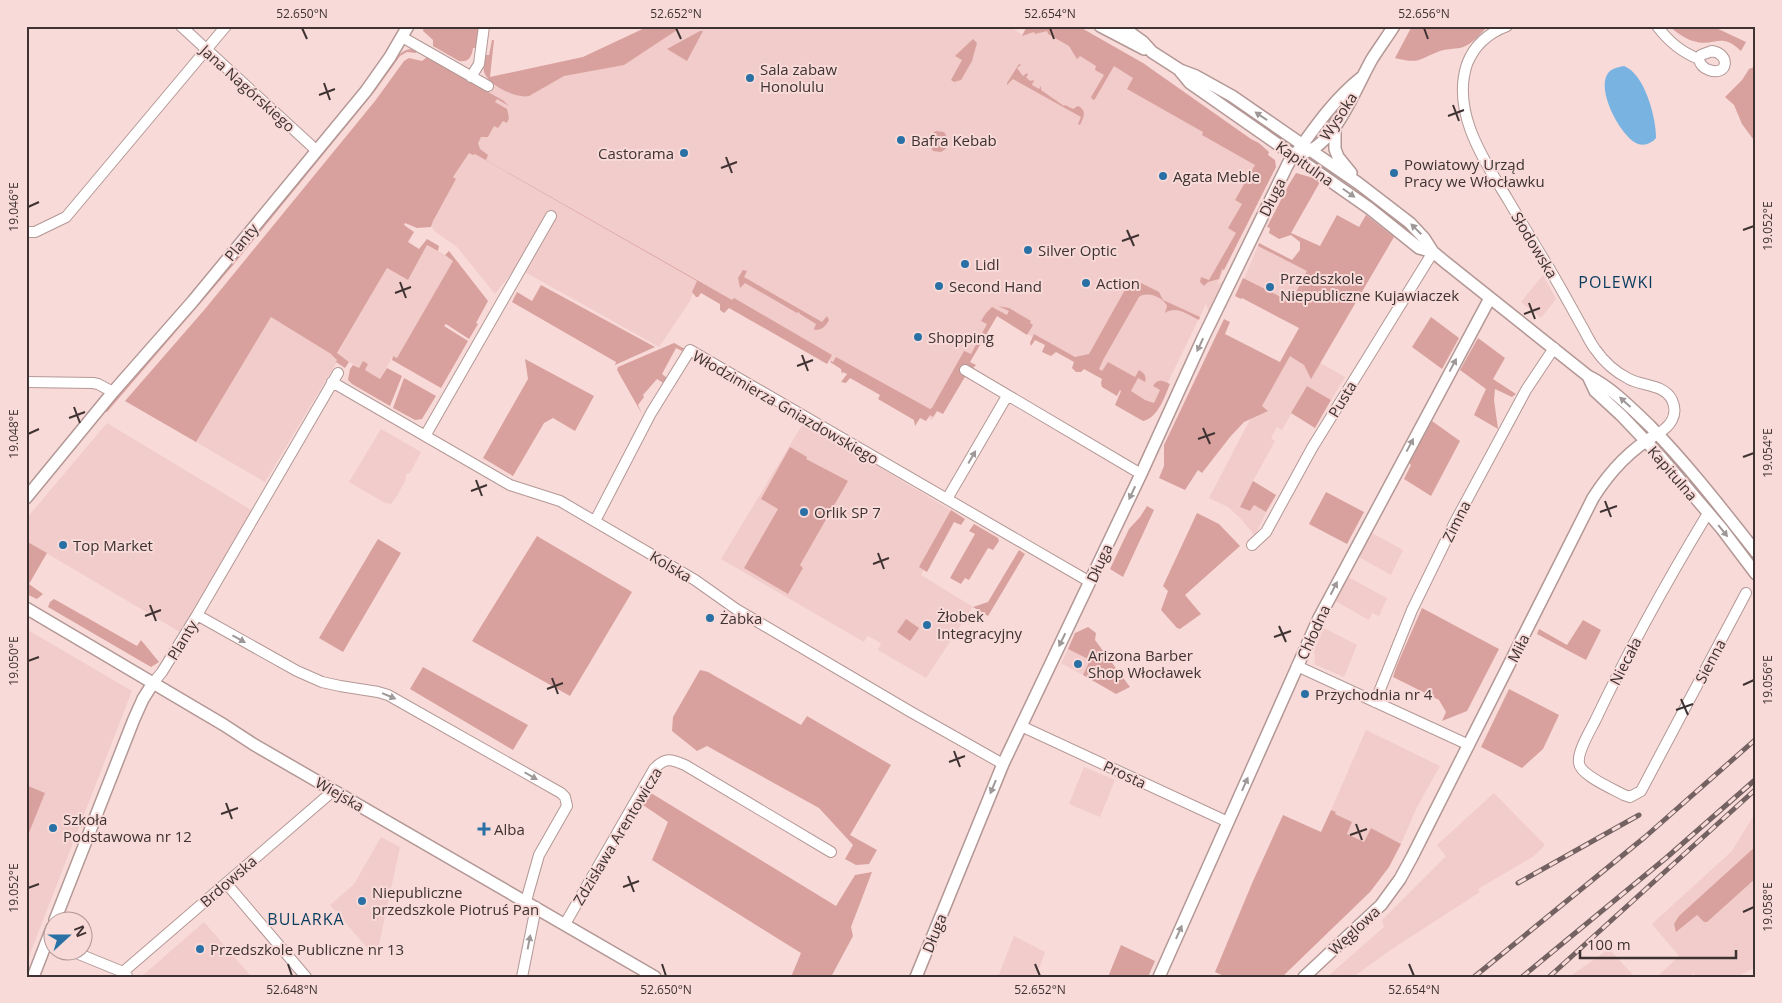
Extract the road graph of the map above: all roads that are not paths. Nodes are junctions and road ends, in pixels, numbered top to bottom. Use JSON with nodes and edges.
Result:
{"nodes":[{"id":1,"x":181,"y":26,"type":"edge"},
{"id":2,"x":226,"y":26,"type":"edge"},
{"id":3,"x":408,"y":26,"type":"edge"},
{"id":4,"x":484,"y":26,"type":"edge"},
{"id":5,"x":1100,"y":26,"type":"edge"},
{"id":6,"x":1121,"y":26,"type":"edge"},
{"id":7,"x":1394,"y":26,"type":"edge"},
{"id":8,"x":1506,"y":26,"type":"edge"},
{"id":9,"x":1657,"y":26,"type":"edge"},
{"id":10,"x":402,"y":37,"type":"junction"},
{"id":11,"x":207,"y":50,"type":"junction"},
{"id":12,"x":1152,"y":52,"type":"junction"},
{"id":13,"x":1699,"y":59,"type":"dead end"},
{"id":14,"x":1180,"y":70,"type":"junction"},
{"id":15,"x":471,"y":77,"type":"junction"},
{"id":16,"x":1362,"y":77,"type":"junction"},
{"id":17,"x":488,"y":86,"type":"dead end"},
{"id":18,"x":1335,"y":124,"type":"junction"},
{"id":19,"x":1307,"y":147,"type":"junction"},
{"id":20,"x":316,"y":150,"type":"junction"},
{"id":21,"x":1294,"y":156,"type":"junction"},
{"id":22,"x":1358,"y":183,"type":"junction"},
{"id":23,"x":551,"y":216,"type":"dead end"},
{"id":24,"x":26,"y":232,"type":"edge"},
{"id":25,"x":1433,"y":252,"type":"junction"},
{"id":26,"x":1490,"y":298,"type":"junction"},
{"id":27,"x":1554,"y":348,"type":"junction"},
{"id":28,"x":965,"y":370,"type":"dead end"},
{"id":29,"x":1588,"y":376,"type":"junction"},
{"id":30,"x":335,"y":378,"type":"joint"},
{"id":31,"x":26,"y":382,"type":"edge"},
{"id":32,"x":113,"y":392,"type":"junction"},
{"id":33,"x":1007,"y":396,"type":"junction"},
{"id":34,"x":1657,"y":434,"type":"junction"},
{"id":35,"x":425,"y":436,"type":"junction"},
{"id":36,"x":1646,"y":441,"type":"junction"},
{"id":37,"x":1141,"y":474,"type":"junction"},
{"id":38,"x":26,"y":498,"type":"edge"},
{"id":39,"x":947,"y":500,"type":"junction"},
{"id":40,"x":1708,"y":513,"type":"junction"},
{"id":41,"x":595,"y":521,"type":"junction"},
{"id":42,"x":1252,"y":545,"type":"dead end"},
{"id":43,"x":1756,"y":552,"type":"edge"},
{"id":44,"x":1756,"y":574,"type":"edge"},
{"id":45,"x":1090,"y":582,"type":"junction"},
{"id":46,"x":1746,"y":594,"type":"dead end"},
{"id":47,"x":26,"y":608,"type":"edge"},
{"id":48,"x":196,"y":615,"type":"junction"},
{"id":49,"x":1297,"y":666,"type":"junction"},
{"id":50,"x":153,"y":683,"type":"junction"},
{"id":51,"x":1375,"y":702,"type":"junction"},
{"id":52,"x":1021,"y":726,"type":"junction"},
{"id":53,"x":1469,"y":745,"type":"junction"},
{"id":54,"x":1003,"y":764,"type":"junction"},
{"id":55,"x":333,"y":791,"type":"junction"},
{"id":56,"x":1624,"y":795,"type":"joint"},
{"id":57,"x":1228,"y":822,"type":"junction"},
{"id":58,"x":831,"y":852,"type":"dead end"},
{"id":59,"x":1400,"y":879,"type":"joint"},
{"id":60,"x":226,"y":884,"type":"junction"},
{"id":61,"x":531,"y":904,"type":"junction"},
{"id":62,"x":60,"y":910,"type":"edge"},
{"id":63,"x":565,"y":924,"type":"junction"},
{"id":64,"x":42,"y":959,"type":"edge"},
{"id":65,"x":92,"y":960,"type":"edge"},
{"id":66,"x":125,"y":974,"type":"edge"},
{"id":67,"x":33,"y":977,"type":"edge"},
{"id":68,"x":306,"y":977,"type":"edge"},
{"id":69,"x":522,"y":977,"type":"edge"},
{"id":70,"x":655,"y":977,"type":"edge"},
{"id":71,"x":916,"y":977,"type":"edge"},
{"id":72,"x":1159,"y":977,"type":"edge"},
{"id":73,"x":1304,"y":977,"type":"edge"}],
"edges":[{"from":1,"to":11,"type":"street","name":"Jana Nagórskiego"},
{"from":2,"to":11,"type":"street"},
{"from":3,"to":10,"type":"street","name":"Planty"},
{"from":4,"to":15,"type":"street"},
{"from":5,"to":12,"type":"street","name":"Kapitulna"},
{"from":6,"to":12,"type":"street","name":"Kapitulna"},
{"from":7,"to":16,"type":"street","name":"Wysoka"},
{"from":8,"to":34,"type":"street","name":"Słodowska"},
{"from":9,"to":13,"type":"street"},
{"from":10,"to":15,"type":"street"},
{"from":10,"to":20,"type":"street","name":"Planty"},
{"from":11,"to":20,"type":"street","name":"Jana Nagórskiego"},
{"from":11,"to":24,"type":"street"},
{"from":12,"to":14,"type":"street","name":"Kapitulna"},
{"from":19,"to":14,"type":"street","name":"Kapitulna","one_way":true},
{"from":14,"to":21,"type":"street","name":"Kapitulna"},
{"from":15,"to":17,"type":"street"},
{"from":16,"to":18,"type":"street","name":"Wysoka"},
{"from":16,"to":19,"type":"street","name":"Wysoka"},
{"from":18,"to":19,"type":"street","name":"Wysoka"},
{"from":18,"to":22,"type":"street","name":"Kapitulna"},
{"from":19,"to":21,"type":"street","name":"Wysoka"},
{"from":19,"to":22,"type":"street","name":"Kapitulna"},
{"from":20,"to":32,"type":"street","name":"Planty"},
{"from":21,"to":25,"type":"street","name":"Kapitulna","one_way":true},
{"from":21,"to":37,"type":"street","name":"Długa","one_way":true},
{"from":25,"to":22,"type":"street","name":"Kapitulna","one_way":true},
{"from":23,"to":35,"type":"street"},
{"from":25,"to":26,"type":"street","name":"Kapitulna"},
{"from":25,"to":42,"type":"street","name":"Pusta"},
{"from":26,"to":27,"type":"street","name":"Kapitulna"},
{"from":49,"to":26,"type":"street","name":"Chłodna","one_way":true},
{"from":27,"to":29,"type":"street","name":"Kapitulna"},
{"from":27,"to":51,"type":"street","name":"Zimna"},
{"from":28,"to":33,"type":"street"},
{"from":34,"to":29,"type":"street","name":"Kapitulna","one_way":true},
{"from":29,"to":36,"type":"street","name":"Kapitulna"},
{"from":30,"to":35,"type":"street","name":"Kolska"},
{"from":30,"to":48,"type":"street","name":"Planty"},
{"from":31,"to":32,"type":"street"},
{"from":32,"to":38,"type":"street","name":"Planty"},
{"from":33,"to":37,"type":"street"},
{"from":39,"to":33,"type":"street","one_way":true},
{"from":34,"to":36,"type":"street","name":"Miła"},
{"from":34,"to":43,"type":"street","name":"Kapitulna"},
{"from":35,"to":41,"type":"street","name":"Kolska"},
{"from":36,"to":40,"type":"street","name":"Kapitulna"},
{"from":36,"to":53,"type":"street","name":"Miła"},
{"from":37,"to":45,"type":"street","name":"Długa","one_way":true},
{"from":39,"to":41,"type":"street","name":"Włodzimierza Gniazdowskiego"},
{"from":39,"to":45,"type":"street","name":"Włodzimierza Gniazdowskiego"},
{"from":40,"to":44,"type":"street","name":"Kapitulna","one_way":true},
{"from":40,"to":56,"type":"street","name":"Niecała"},
{"from":41,"to":54,"type":"street","name":"Kolska"},
{"from":45,"to":52,"type":"street","name":"Długa","one_way":true},
{"from":46,"to":56,"type":"street","name":"Sienna"},
{"from":47,"to":50,"type":"street","name":"Wiejska"},
{"from":48,"to":50,"type":"street","name":"Planty"},
{"from":48,"to":61,"type":"street","one_way":true},
{"from":49,"to":51,"type":"street"},
{"from":57,"to":49,"type":"street","name":"Chłodna","one_way":true},
{"from":50,"to":55,"type":"street","name":"Wiejska"},
{"from":50,"to":62,"type":"street","name":"Planty"},
{"from":51,"to":53,"type":"street"},
{"from":52,"to":54,"type":"street","name":"Długa"},
{"from":52,"to":57,"type":"street","name":"Prosta"},
{"from":53,"to":59,"type":"street","name":"Miła"},
{"from":54,"to":71,"type":"street","name":"Długa","one_way":true},
{"from":55,"to":60,"type":"street","name":"Brdowska"},
{"from":55,"to":61,"type":"street","name":"Wiejska"},
{"from":72,"to":57,"type":"street","name":"Chłodna","one_way":true},
{"from":58,"to":63,"type":"street","name":"Zdzisława Arentowicza"},
{"from":59,"to":73,"type":"street","name":"Węglowa"},
{"from":60,"to":66,"type":"street","name":"Brdowska"},
{"from":60,"to":68,"type":"street"},
{"from":61,"to":63,"type":"street","name":"Wiejska"},
{"from":69,"to":61,"type":"street","one_way":true},
{"from":63,"to":70,"type":"street","name":"Wiejska"},
{"from":64,"to":67,"type":"street"},
{"from":65,"to":66,"type":"street"}]}
